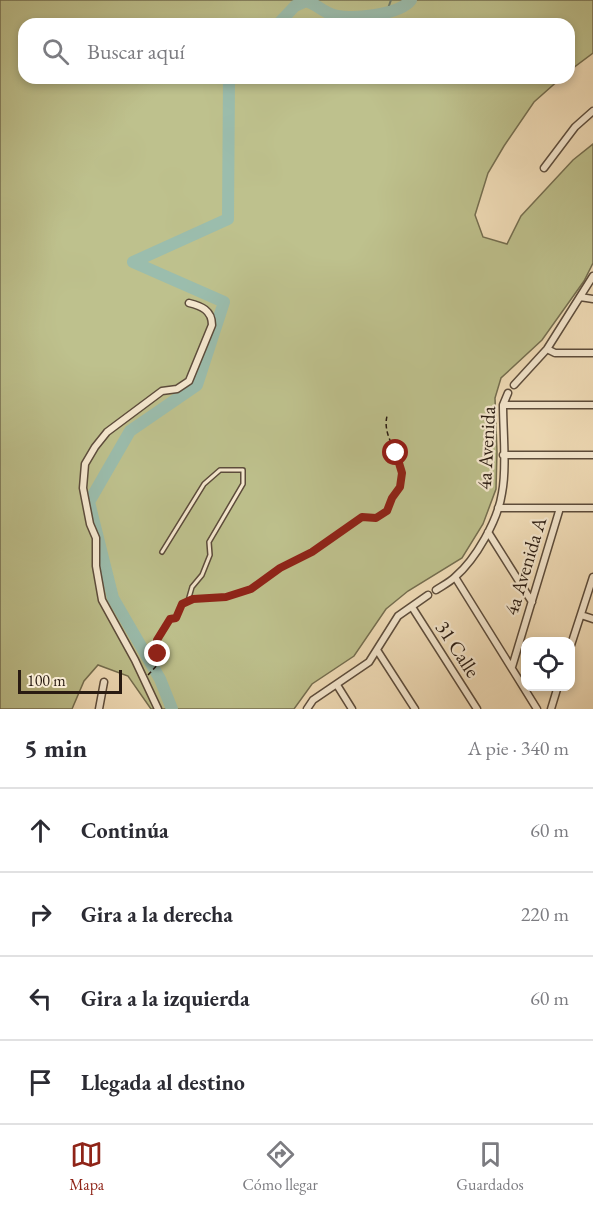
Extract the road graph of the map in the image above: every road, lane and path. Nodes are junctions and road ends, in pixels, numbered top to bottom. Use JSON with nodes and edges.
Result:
{"nodes":[{"id":1,"x":593,"y":111,"type":"edge"},
{"id":2,"x":544,"y":168,"type":"dead end"},
{"id":3,"x":593,"y":276,"type":"edge"},
{"id":4,"x":580,"y":297,"type":"junction"},
{"id":5,"x":593,"y":299,"type":"edge"},
{"id":6,"x":189,"y":303,"type":"dead end"},
{"id":7,"x":547,"y":349,"type":"junction"},
{"id":8,"x":593,"y":353,"type":"edge"},
{"id":9,"x":514,"y":385,"type":"dead end"},
{"id":10,"x":508,"y":393,"type":"dead end"},
{"id":11,"x":503,"y":405,"type":"junction"},
{"id":12,"x":593,"y":405,"type":"edge"},
{"id":13,"x":387,"y":416,"type":"dead end"},
{"id":14,"x":503,"y":455,"type":"junction"},
{"id":15,"x":593,"y":455,"type":"edge"},
{"id":16,"x":498,"y":508,"type":"junction"},
{"id":17,"x":560,"y":508,"type":"junction"},
{"id":18,"x":593,"y":508,"type":"edge"},
{"id":19,"x":488,"y":532,"type":"junction"},
{"id":20,"x":162,"y":552,"type":"dead end"},
{"id":21,"x":455,"y":577,"type":"junction"},
{"id":22,"x":593,"y":577,"type":"edge"},
{"id":23,"x":436,"y":590,"type":"dead end"},
{"id":24,"x":428,"y":595,"type":"dead end"},
{"id":25,"x":188,"y":601,"type":"junction"},
{"id":26,"x":531,"y":602,"type":"junction"},
{"id":27,"x":412,"y":607,"type":"junction"},
{"id":28,"x":581,"y":615,"type":"junction"},
{"id":29,"x":593,"y":619,"type":"edge"},
{"id":30,"x":574,"y":637,"type":"edge"},
{"id":31,"x":376,"y":651,"type":"junction"},
{"id":32,"x":512,"y":667,"type":"junction"},
{"id":33,"x":145,"y":678,"type":"dead end"},
{"id":34,"x":104,"y":682,"type":"dead end"},
{"id":35,"x":337,"y":685,"type":"junction"},
{"id":36,"x":557,"y":691,"type":"edge"},
{"id":37,"x":100,"y":709,"type":"edge"},
{"id":38,"x":158,"y":709,"type":"edge"},
{"id":39,"x":307,"y":709,"type":"edge"},
{"id":40,"x":352,"y":709,"type":"edge"},
{"id":41,"x":414,"y":709,"type":"edge"},
{"id":42,"x":477,"y":709,"type":"edge"},
{"id":43,"x":537,"y":709,"type":"edge"},
{"id":44,"x":551,"y":709,"type":"edge"}],
"edges":[{"from":1,"to":2,"type":"street"},
{"from":3,"to":4,"type":"street","name":"4a Avenida"},
{"from":4,"to":5,"type":"street"},
{"from":4,"to":7,"type":"street","name":"4a Avenida"},
{"from":6,"to":38,"type":"street"},
{"from":7,"to":8,"type":"street"},
{"from":7,"to":9,"type":"street","name":"4a Avenida"},
{"from":10,"to":11,"type":"street","name":"4a Avenida"},
{"from":11,"to":12,"type":"street"},
{"from":11,"to":14,"type":"street","name":"4a Avenida"},
{"from":13,"to":25,"type":"path"},
{"from":14,"to":15,"type":"street"},
{"from":14,"to":16,"type":"street","name":"4a Avenida"},
{"from":16,"to":17,"type":"street"},
{"from":16,"to":19,"type":"street","name":"4a Avenida"},
{"from":17,"to":18,"type":"street"},
{"from":17,"to":26,"type":"street","name":"4a Avenida A"},
{"from":19,"to":21,"type":"street","name":"4a Avenida"},
{"from":19,"to":26,"type":"street"},
{"from":20,"to":25,"type":"lane"},
{"from":21,"to":23,"type":"street","name":"4a Avenida"},
{"from":21,"to":32,"type":"street"},
{"from":22,"to":28,"type":"street"},
{"from":24,"to":27,"type":"street"},
{"from":25,"to":33,"type":"path"},
{"from":26,"to":32,"type":"street","name":"4a Avenida A"},
{"from":27,"to":31,"type":"street"},
{"from":27,"to":42,"type":"street","name":"31 Calle"},
{"from":28,"to":29,"type":"street"},
{"from":28,"to":30,"type":"street"},
{"from":31,"to":35,"type":"street"},
{"from":31,"to":41,"type":"street"},
{"from":32,"to":43,"type":"street"},
{"from":34,"to":37,"type":"street"},
{"from":35,"to":39,"type":"street"},
{"from":35,"to":40,"type":"street"},
{"from":36,"to":44,"type":"street"}]}
